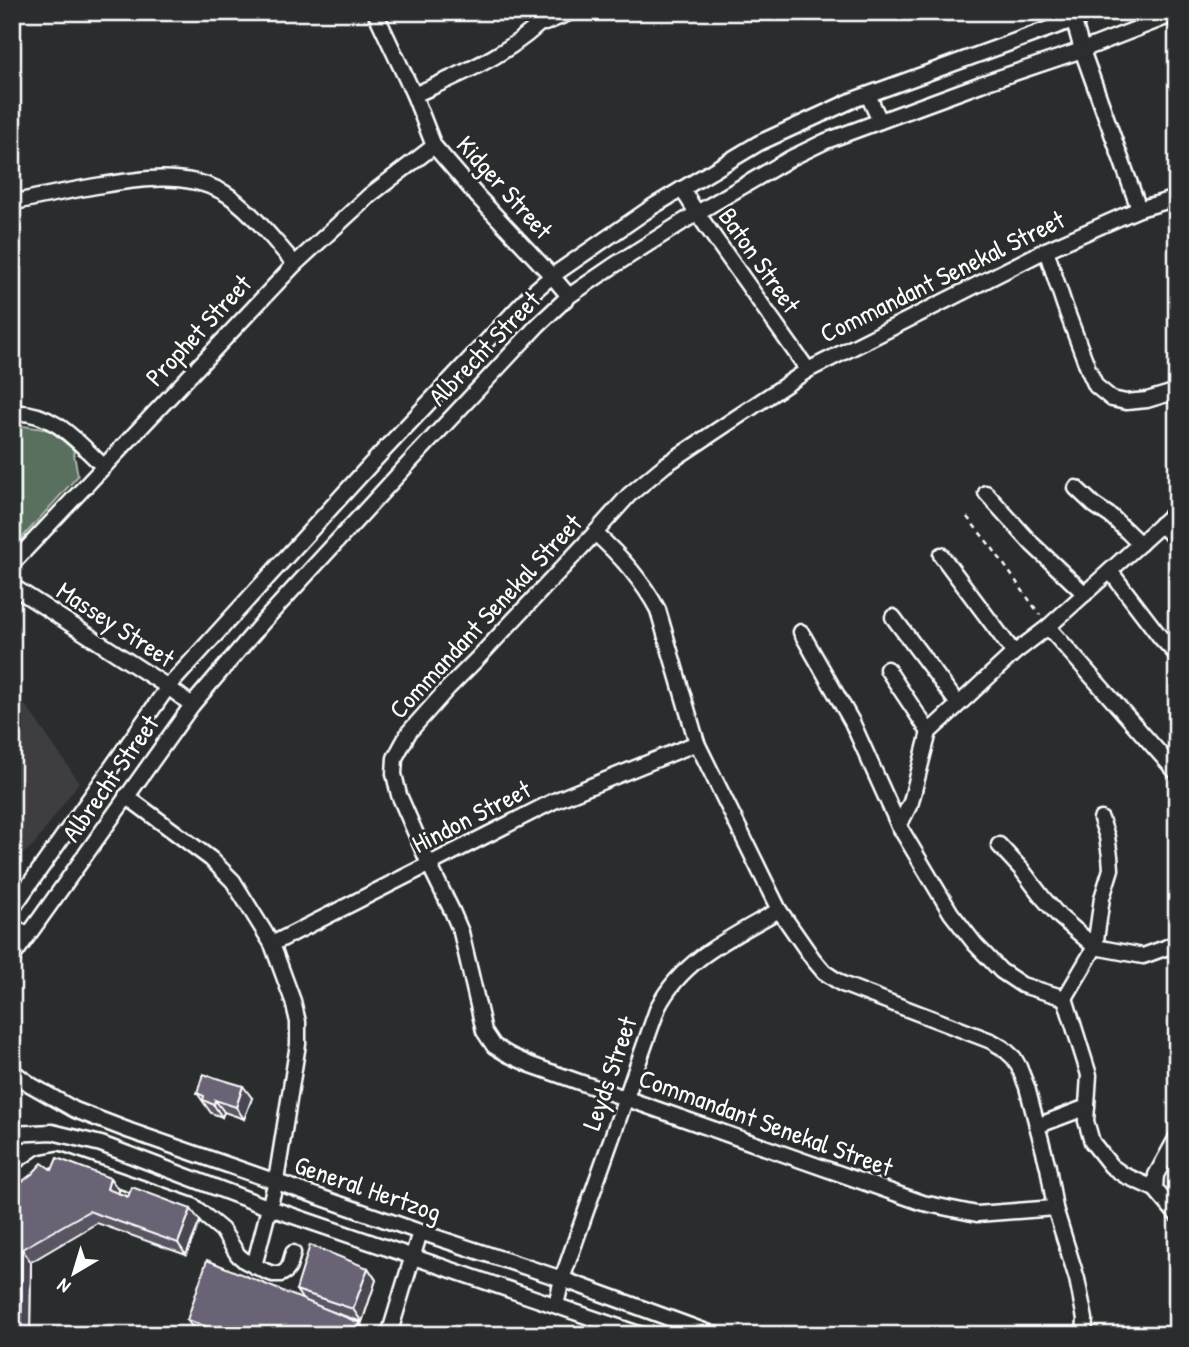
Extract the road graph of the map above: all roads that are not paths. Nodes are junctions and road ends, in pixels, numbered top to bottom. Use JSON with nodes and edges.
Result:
{"nodes":[{"id":1,"x":376,"y":12,"type":"edge"},
{"id":2,"x":551,"y":12,"type":"edge"},
{"id":3,"x":571,"y":12,"type":"edge"},
{"id":4,"x":1095,"y":12,"type":"edge"},
{"id":5,"x":1177,"y":13,"type":"edge"},
{"id":6,"x":1072,"y":16,"type":"edge"},
{"id":7,"x":540,"y":24,"type":"junction"},
{"id":8,"x":1082,"y":50,"type":"junction"},
{"id":9,"x":414,"y":95,"type":"junction"},
{"id":10,"x":868,"y":95,"type":"junction"},
{"id":11,"x":880,"y":121,"type":"junction"},
{"id":12,"x":434,"y":146,"type":"junction"},
{"id":13,"x":682,"y":189,"type":"junction"},
{"id":14,"x":1177,"y":198,"type":"edge"},
{"id":15,"x":12,"y":203,"type":"edge"},
{"id":16,"x":1139,"y":209,"type":"junction"},
{"id":17,"x":697,"y":213,"type":"junction"},
{"id":18,"x":1046,"y":250,"type":"junction"},
{"id":19,"x":295,"y":264,"type":"junction"},
{"id":20,"x":552,"y":276,"type":"junction"},
{"id":21,"x":569,"y":296,"type":"junction"},
{"id":22,"x":808,"y":370,"type":"junction"},
{"id":23,"x":1177,"y":391,"type":"edge"},
{"id":24,"x":12,"y":413,"type":"edge"},
{"id":25,"x":104,"y":467,"type":"junction"},
{"id":26,"x":1076,"y":488,"type":"dead end"},
{"id":27,"x":986,"y":493,"type":"dead end"},
{"id":28,"x":1177,"y":510,"type":"edge"},
{"id":29,"x":1161,"y":524,"type":"junction"},
{"id":30,"x":595,"y":533,"type":"junction"},
{"id":31,"x":1177,"y":541,"type":"edge"},
{"id":32,"x":1140,"y":544,"type":"junction"},
{"id":33,"x":941,"y":555,"type":"dead end"},
{"id":34,"x":12,"y":564,"type":"edge"},
{"id":35,"x":1110,"y":571,"type":"junction"},
{"id":36,"x":12,"y":586,"type":"edge"},
{"id":37,"x":1085,"y":594,"type":"junction"},
{"id":38,"x":893,"y":617,"type":"dead end"},
{"id":39,"x":1048,"y":627,"type":"junction"},
{"id":40,"x":802,"y":632,"type":"dead end"},
{"id":41,"x":1014,"y":653,"type":"junction"},
{"id":42,"x":1177,"y":655,"type":"edge"},
{"id":43,"x":887,"y":669,"type":"dead end"},
{"id":44,"x":168,"y":687,"type":"junction"},
{"id":45,"x":958,"y":704,"type":"junction"},
{"id":46,"x":192,"y":705,"type":"junction"},
{"id":47,"x":929,"y":732,"type":"junction"},
{"id":48,"x":697,"y":743,"type":"junction"},
{"id":49,"x":1177,"y":773,"type":"edge"},
{"id":50,"x":126,"y":796,"type":"junction"},
{"id":51,"x":1101,"y":819,"type":"dead end"},
{"id":52,"x":899,"y":825,"type":"junction"},
{"id":53,"x":999,"y":845,"type":"dead end"},
{"id":54,"x":429,"y":864,"type":"junction"},
{"id":55,"x":12,"y":909,"type":"edge"},
{"id":56,"x":779,"y":910,"type":"junction"},
{"id":57,"x":12,"y":925,"type":"edge"},
{"id":58,"x":27,"y":936,"type":"junction"},
{"id":59,"x":1177,"y":942,"type":"edge"},
{"id":60,"x":272,"y":944,"type":"junction"},
{"id":61,"x":1095,"y":947,"type":"junction"},
{"id":62,"x":12,"y":958,"type":"edge"},
{"id":63,"x":1065,"y":998,"type":"junction"},
{"id":64,"x":12,"y":1071,"type":"edge"},
{"id":65,"x":626,"y":1098,"type":"junction"},
{"id":66,"x":1087,"y":1108,"type":"junction"},
{"id":67,"x":1037,"y":1126,"type":"junction"},
{"id":68,"x":12,"y":1134,"type":"edge"},
{"id":69,"x":1177,"y":1136,"type":"edge"},
{"id":70,"x":276,"y":1181,"type":"junction"},
{"id":71,"x":12,"y":1184,"type":"edge"},
{"id":72,"x":1155,"y":1189,"type":"junction"},
{"id":73,"x":270,"y":1208,"type":"junction"},
{"id":74,"x":1055,"y":1208,"type":"junction"},
{"id":75,"x":1177,"y":1215,"type":"edge"},
{"id":76,"x":420,"y":1232,"type":"junction"},
{"id":77,"x":293,"y":1253,"type":"dead end"},
{"id":78,"x":412,"y":1256,"type":"junction"},
{"id":79,"x":254,"y":1266,"type":"junction"},
{"id":80,"x":562,"y":1279,"type":"junction"},
{"id":81,"x":556,"y":1305,"type":"junction"},
{"id":82,"x":389,"y":1335,"type":"edge"},
{"id":83,"x":642,"y":1335,"type":"edge"},
{"id":84,"x":715,"y":1335,"type":"edge"},
{"id":85,"x":1084,"y":1335,"type":"edge"}],
"edges":[{"from":1,"to":9,"type":"street","name":"Kidger Street"},
{"from":2,"to":7,"type":"street"},
{"from":3,"to":7,"type":"street"},
{"from":4,"to":6,"type":"street","name":"Albrecht Street"},
{"from":5,"to":8,"type":"street","name":"Albrecht Street"},
{"from":6,"to":8,"type":"street"},
{"from":6,"to":10,"type":"street","name":"Albrecht Street"},
{"from":7,"to":9,"type":"street"},
{"from":8,"to":11,"type":"street","name":"Albrecht Street"},
{"from":8,"to":16,"type":"street"},
{"from":9,"to":12,"type":"street","name":"Kidger Street"},
{"from":10,"to":11,"type":"street"},
{"from":10,"to":13,"type":"street","name":"Albrecht Street"},
{"from":11,"to":17,"type":"street","name":"Albrecht Street"},
{"from":12,"to":19,"type":"street","name":"Prophet Street"},
{"from":12,"to":20,"type":"street","name":"Kidger Street"},
{"from":13,"to":17,"type":"street","name":"Baton Street"},
{"from":13,"to":20,"type":"street","name":"Albrecht Street"},
{"from":14,"to":16,"type":"street","name":"Commandant Senekal Street"},
{"from":15,"to":19,"type":"street"},
{"from":16,"to":18,"type":"street","name":"Commandant Senekal Street"},
{"from":17,"to":21,"type":"street","name":"Albrecht Street"},
{"from":17,"to":22,"type":"street","name":"Baton Street"},
{"from":18,"to":22,"type":"street","name":"Commandant Senekal Street"},
{"from":18,"to":23,"type":"street"},
{"from":19,"to":25,"type":"street","name":"Prophet Street"},
{"from":20,"to":21,"type":"street","name":"Kidger Street"},
{"from":20,"to":44,"type":"street","name":"Albrecht Street"},
{"from":21,"to":46,"type":"street","name":"Albrecht Street"},
{"from":22,"to":30,"type":"street","name":"Commandant Senekal Street"},
{"from":24,"to":25,"type":"street"},
{"from":25,"to":34,"type":"street","name":"Prophet Street"},
{"from":26,"to":32,"type":"street"},
{"from":27,"to":37,"type":"street"},
{"from":28,"to":29,"type":"street"},
{"from":29,"to":31,"type":"street"},
{"from":29,"to":32,"type":"street"},
{"from":30,"to":48,"type":"street"},
{"from":30,"to":54,"type":"street","name":"Commandant Senekal Street"},
{"from":32,"to":35,"type":"street"},
{"from":33,"to":41,"type":"street"},
{"from":35,"to":37,"type":"street"},
{"from":35,"to":42,"type":"street"},
{"from":36,"to":44,"type":"street","name":"Massey Street"},
{"from":37,"to":39,"type":"street"},
{"from":38,"to":45,"type":"street"},
{"from":39,"to":41,"type":"street"},
{"from":39,"to":49,"type":"street"},
{"from":40,"to":52,"type":"street"},
{"from":41,"to":45,"type":"street"},
{"from":43,"to":47,"type":"street"},
{"from":44,"to":46,"type":"street","name":"Massey Street"},
{"from":44,"to":55,"type":"street","name":"Albrecht Street"},
{"from":45,"to":47,"type":"street"},
{"from":46,"to":50,"type":"street","name":"Albrecht Street"},
{"from":47,"to":52,"type":"street"},
{"from":48,"to":54,"type":"street","name":"Hindon Street"},
{"from":48,"to":56,"type":"street"},
{"from":50,"to":58,"type":"street","name":"Albrecht Street"},
{"from":50,"to":60,"type":"street"},
{"from":51,"to":61,"type":"street"},
{"from":52,"to":63,"type":"street"},
{"from":53,"to":61,"type":"street"},
{"from":54,"to":60,"type":"street","name":"Hindon Street"},
{"from":54,"to":65,"type":"street","name":"Commandant Senekal Street"},
{"from":56,"to":65,"type":"street","name":"Leyds Street"},
{"from":56,"to":67,"type":"street"},
{"from":57,"to":58,"type":"street"},
{"from":58,"to":62,"type":"street","name":"Albrecht Street"},
{"from":59,"to":61,"type":"street"},
{"from":60,"to":70,"type":"street"},
{"from":61,"to":63,"type":"street"},
{"from":63,"to":66,"type":"street"},
{"from":64,"to":70,"type":"street","name":"General Hertzog"},
{"from":65,"to":74,"type":"street","name":"Commandant Senekal Street"},
{"from":65,"to":80,"type":"street","name":"Leyds Street"},
{"from":66,"to":67,"type":"street"},
{"from":66,"to":72,"type":"street"},
{"from":67,"to":74,"type":"street"},
{"from":68,"to":73,"type":"street","name":"General Hertzog"},
{"from":69,"to":72,"type":"street"},
{"from":70,"to":73,"type":"street"},
{"from":70,"to":76,"type":"street","name":"General Hertzog"},
{"from":71,"to":79,"type":"street"},
{"from":72,"to":75,"type":"street"},
{"from":73,"to":78,"type":"street","name":"General Hertzog"},
{"from":73,"to":79,"type":"street"},
{"from":74,"to":85,"type":"street"},
{"from":76,"to":78,"type":"street"},
{"from":76,"to":80,"type":"street","name":"General Hertzog"},
{"from":77,"to":79,"type":"street"},
{"from":78,"to":81,"type":"street","name":"General Hertzog"},
{"from":78,"to":82,"type":"street"},
{"from":80,"to":81,"type":"street","name":"Leyds Street"},
{"from":80,"to":84,"type":"street","name":"General Hertzog"},
{"from":81,"to":83,"type":"street","name":"General Hertzog"}]}
